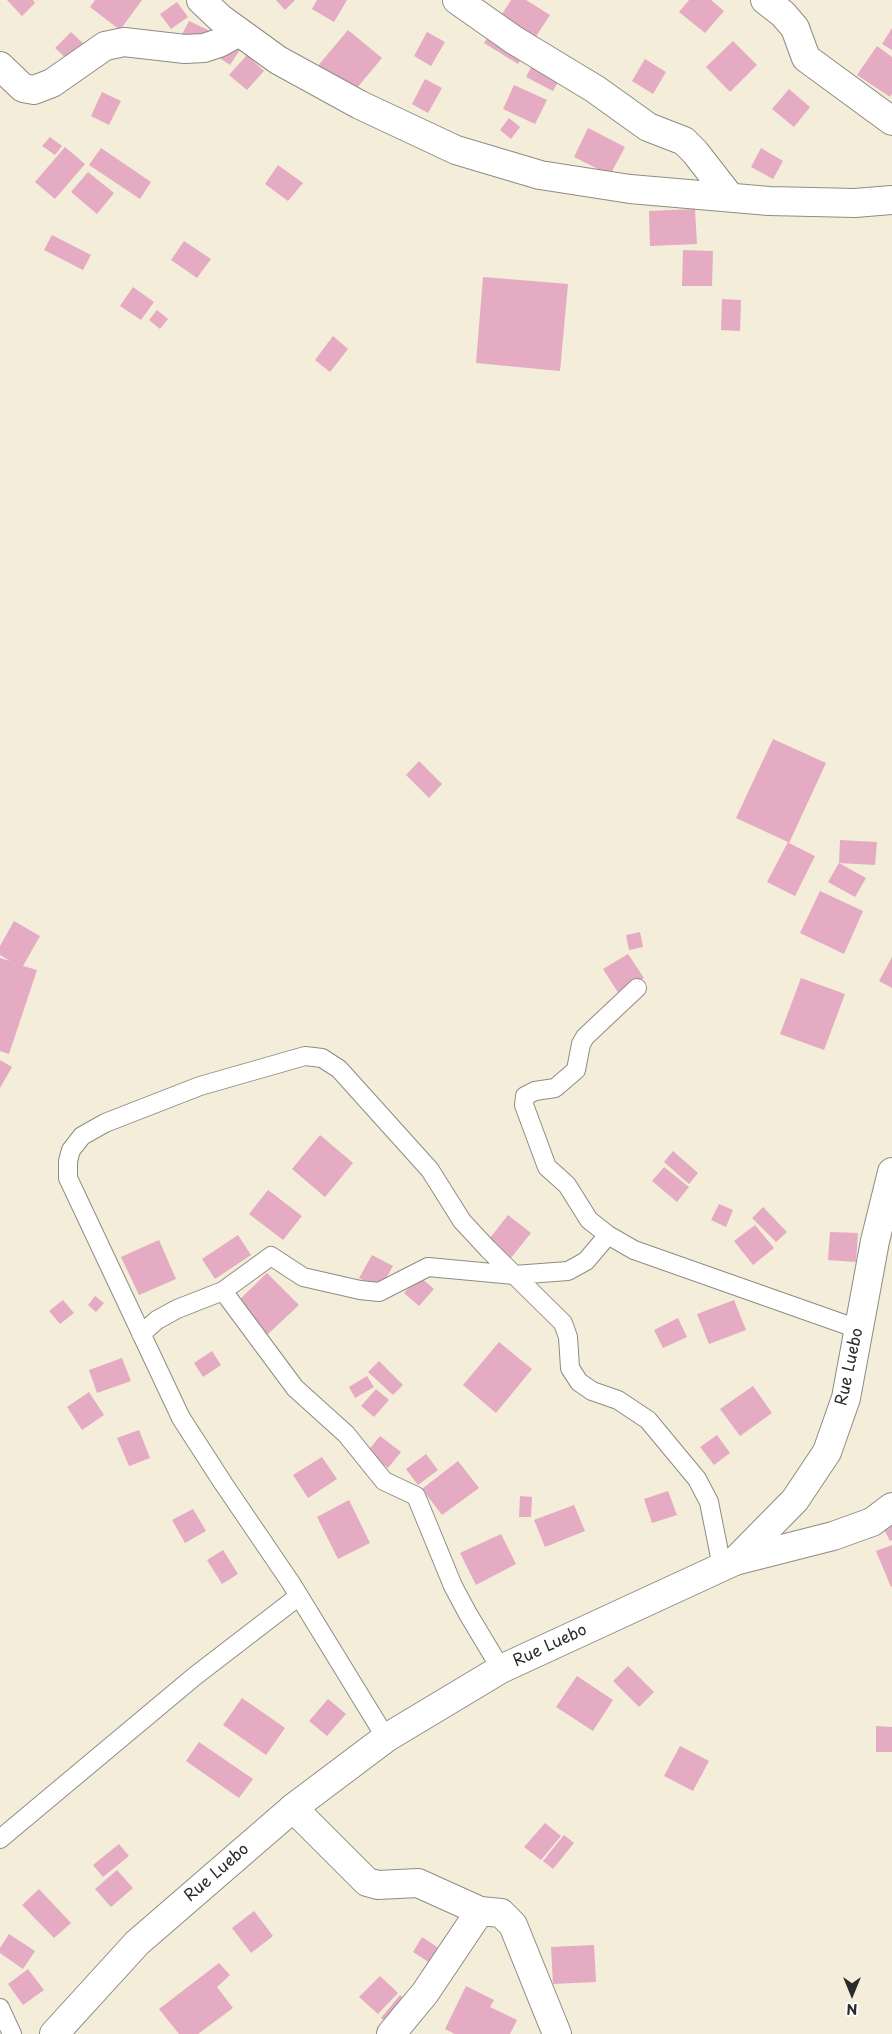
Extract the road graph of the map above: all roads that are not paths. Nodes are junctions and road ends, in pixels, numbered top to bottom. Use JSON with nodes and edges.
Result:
{"nodes":[{"id":1,"x":201,"y":0,"type":"edge"},
{"id":2,"x":457,"y":0,"type":"edge"},
{"id":3,"x":765,"y":0,"type":"edge"},
{"id":4,"x":239,"y":32,"type":"junction"},
{"id":5,"x":0,"y":66,"type":"edge"},
{"id":6,"x":892,"y":121,"type":"edge"},
{"id":7,"x":730,"y":197,"type":"junction"},
{"id":8,"x":892,"y":200,"type":"edge"},
{"id":9,"x":637,"y":988,"type":"dead end"},
{"id":10,"x":892,"y":1172,"type":"edge"},
{"id":11,"x":888,"y":1199,"type":"edge"},
{"id":12,"x":608,"y":1235,"type":"junction"},
{"id":13,"x":514,"y":1275,"type":"junction"},
{"id":14,"x":223,"y":1291,"type":"junction"},
{"id":15,"x":858,"y":1329,"type":"junction"},
{"id":16,"x":141,"y":1334,"type":"junction"},
{"id":17,"x":892,"y":1507,"type":"edge"},
{"id":18,"x":728,"y":1564,"type":"junction"},
{"id":19,"x":298,"y":1596,"type":"junction"},
{"id":20,"x":501,"y":1669,"type":"junction"},
{"id":21,"x":386,"y":1738,"type":"junction"},
{"id":22,"x":292,"y":1808,"type":"junction"},
{"id":23,"x":0,"y":1839,"type":"edge"},
{"id":24,"x":480,"y":1911,"type":"junction"},
{"id":25,"x":0,"y":2008,"type":"edge"},
{"id":26,"x":12,"y":2034,"type":"edge"},
{"id":27,"x":54,"y":2034,"type":"edge"},
{"id":28,"x":391,"y":2034,"type":"edge"},
{"id":29,"x":557,"y":2034,"type":"edge"}],
"edges":[{"from":1,"to":4,"type":"street"},
{"from":2,"to":7,"type":"street"},
{"from":3,"to":6,"type":"street"},
{"from":4,"to":5,"type":"street"},
{"from":4,"to":7,"type":"street"},
{"from":7,"to":8,"type":"street"},
{"from":9,"to":12,"type":"lane"},
{"from":10,"to":11,"type":"street","name":"Rue Luebo"},
{"from":11,"to":15,"type":"street","name":"Rue Luebo"},
{"from":12,"to":13,"type":"lane"},
{"from":12,"to":15,"type":"lane"},
{"from":13,"to":14,"type":"lane"},
{"from":13,"to":16,"type":"lane"},
{"from":13,"to":18,"type":"lane"},
{"from":14,"to":16,"type":"lane"},
{"from":14,"to":20,"type":"lane"},
{"from":15,"to":18,"type":"street","name":"Rue Luebo"},
{"from":16,"to":19,"type":"lane"},
{"from":17,"to":18,"type":"street"},
{"from":18,"to":20,"type":"street","name":"Rue Luebo"},
{"from":19,"to":21,"type":"lane"},
{"from":19,"to":23,"type":"lane"},
{"from":20,"to":21,"type":"street","name":"Rue Luebo"},
{"from":21,"to":22,"type":"street","name":"Rue Luebo"},
{"from":22,"to":24,"type":"street"},
{"from":22,"to":27,"type":"street","name":"Rue Luebo"},
{"from":24,"to":28,"type":"street"},
{"from":24,"to":29,"type":"street"},
{"from":25,"to":26,"type":"lane"}]}
